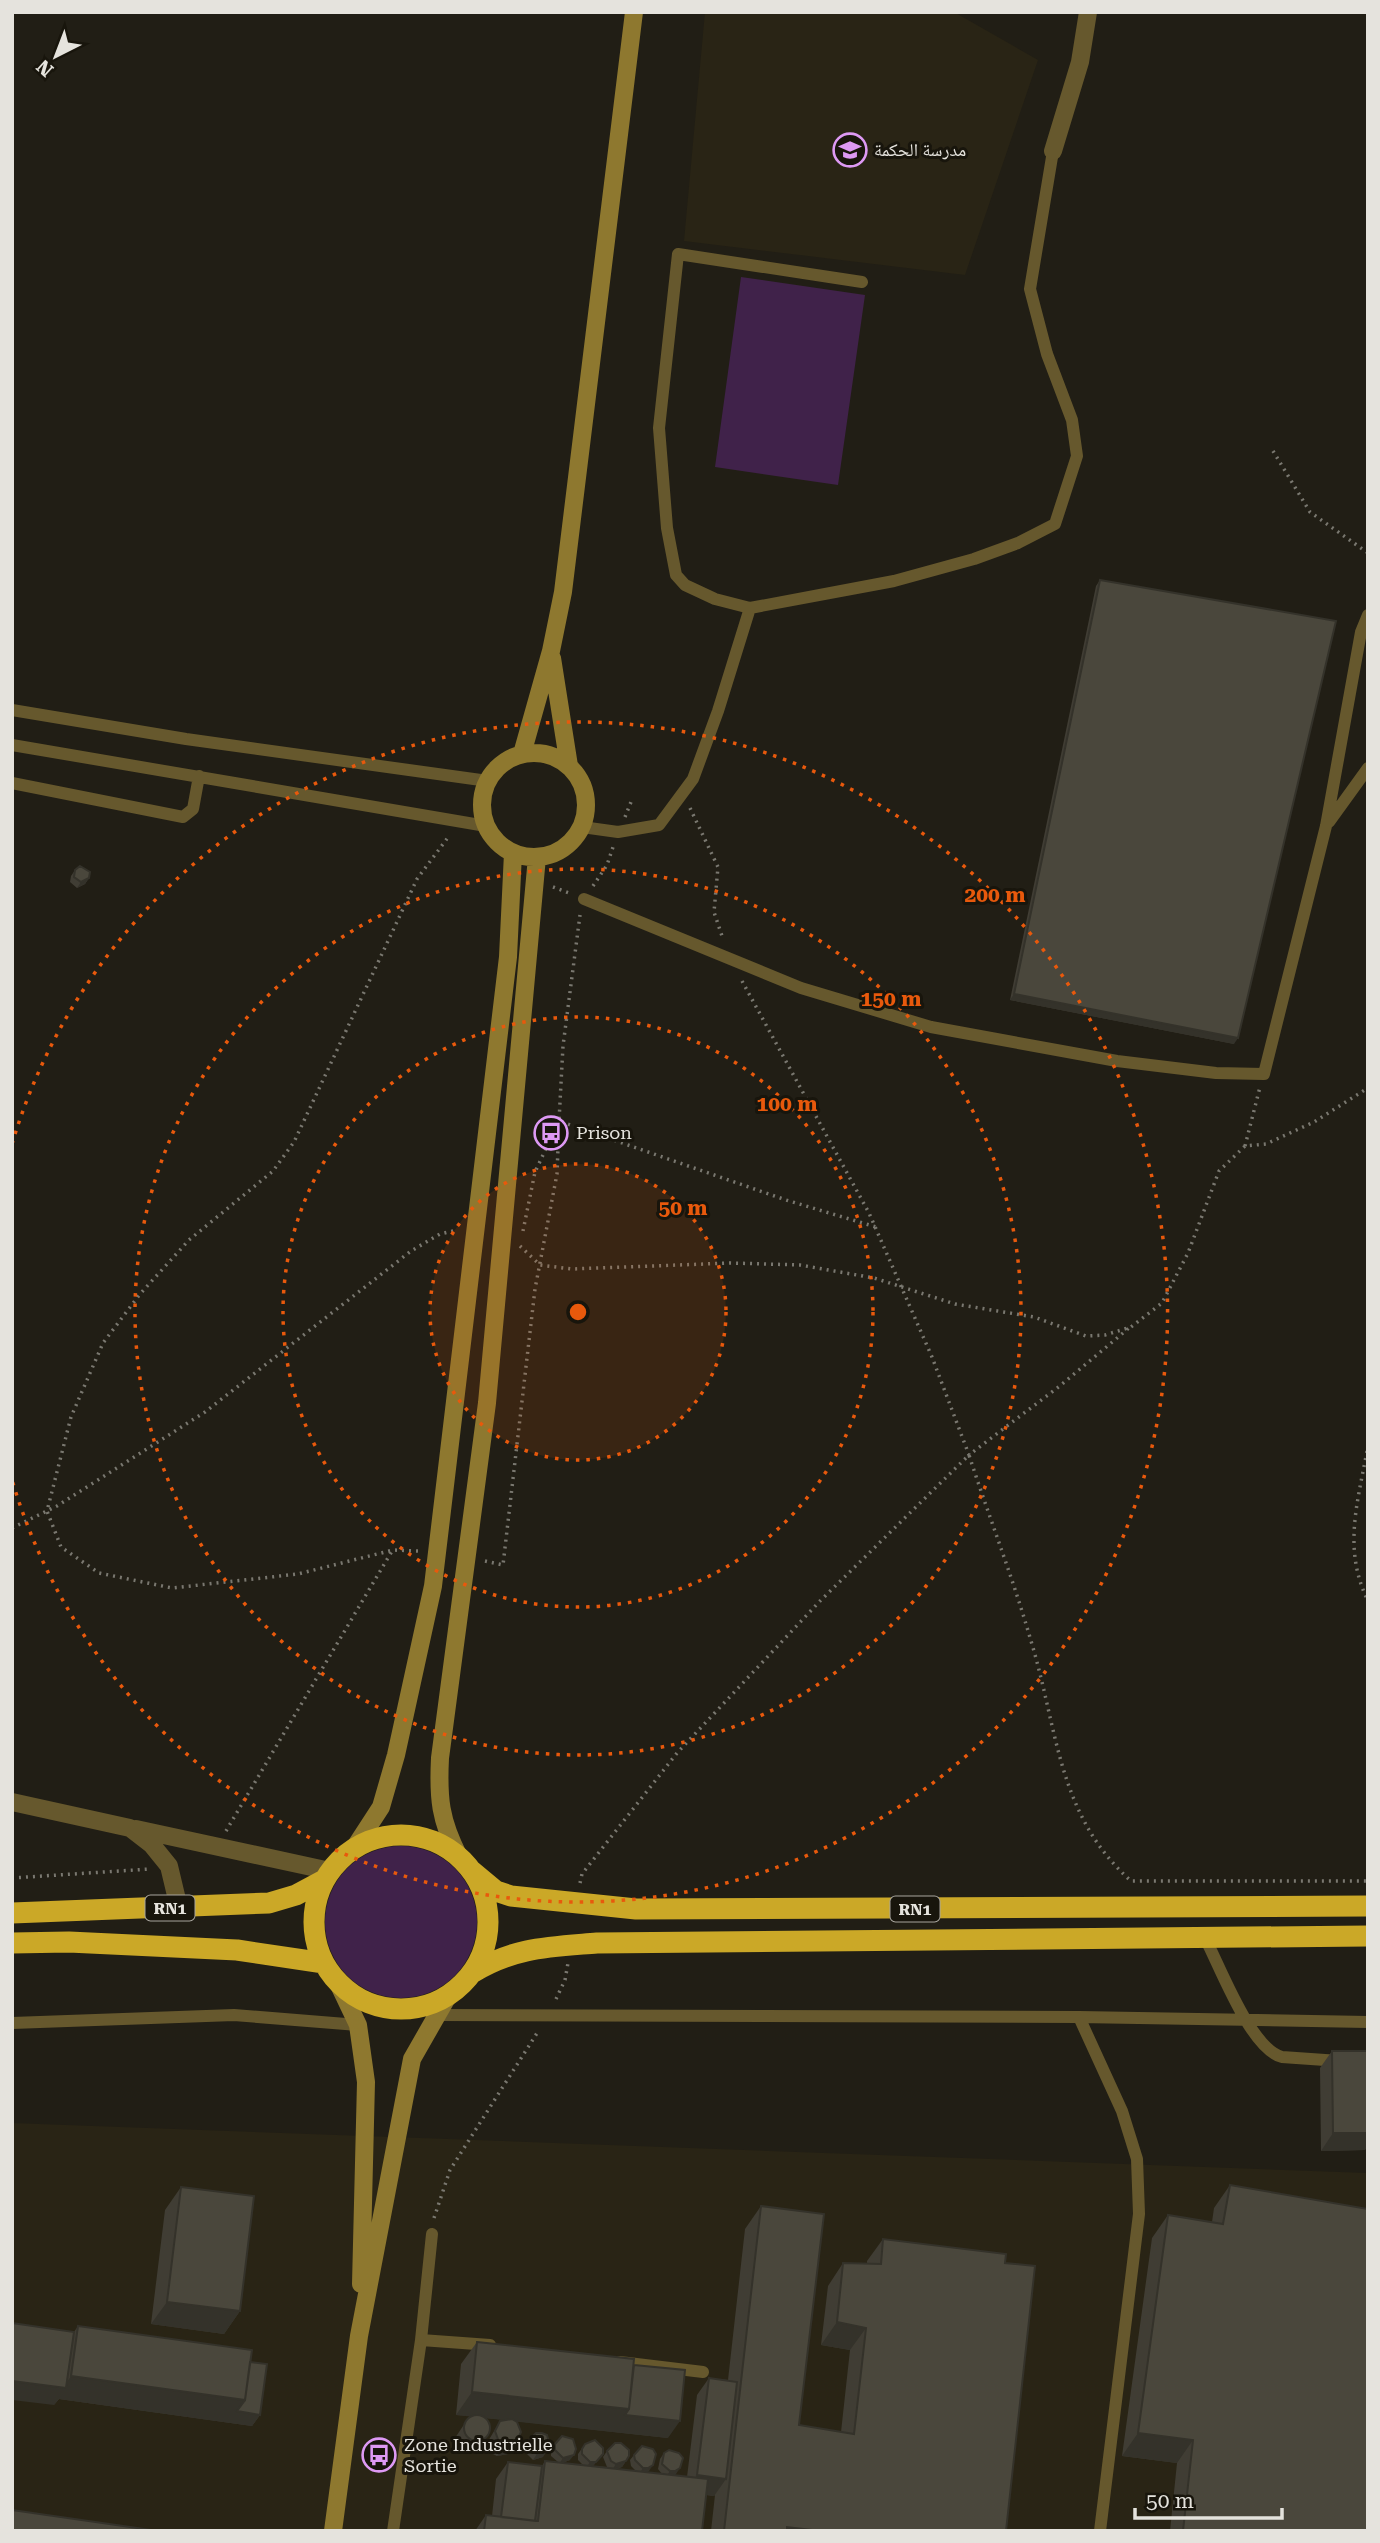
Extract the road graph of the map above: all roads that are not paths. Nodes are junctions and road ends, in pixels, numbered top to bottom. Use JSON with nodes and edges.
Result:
{"nodes":[{"id":1,"x":634,"y":12,"type":"edge"},
{"id":2,"x":1088,"y":12,"type":"edge"},
{"id":3,"x":1053,"y":151,"type":"joint"},
{"id":4,"x":862,"y":282,"type":"dead end"},
{"id":5,"x":750,"y":608,"type":"junction"},
{"id":6,"x":1368,"y":615,"type":"edge"},
{"id":7,"x":551,"y":651,"type":"junction"},
{"id":8,"x":12,"y":710,"type":"edge"},
{"id":9,"x":12,"y":745,"type":"edge"},
{"id":10,"x":522,"y":754,"type":"junction"},
{"id":11,"x":569,"y":766,"type":"junction"},
{"id":12,"x":1368,"y":768,"type":"edge"},
{"id":13,"x":199,"y":776,"type":"junction"},
{"id":14,"x":488,"y":782,"type":"junction"},
{"id":15,"x":12,"y":783,"type":"edge"},
{"id":16,"x":486,"y":826,"type":"junction"},
{"id":17,"x":1326,"y":826,"type":"junction"},
{"id":18,"x":582,"y":827,"type":"junction"},
{"id":19,"x":513,"y":853,"type":"junction"},
{"id":20,"x":537,"y":857,"type":"junction"},
{"id":21,"x":584,"y":899,"type":"road end"},
{"id":22,"x":12,"y":1802,"type":"edge"},
{"id":23,"x":130,"y":1828,"type":"junction"},
{"id":24,"x":355,"y":1847,"type":"junction"},
{"id":25,"x":465,"y":1864,"type":"junction"},
{"id":26,"x":327,"y":1876,"type":"junction"},
{"id":27,"x":1368,"y":1906,"type":"edge"},
{"id":28,"x":179,"y":1908,"type":"junction"},
{"id":29,"x":12,"y":1913,"type":"edge"},
{"id":30,"x":1368,"y":1936,"type":"edge"},
{"id":31,"x":1206,"y":1940,"type":"junction"},
{"id":32,"x":12,"y":1943,"type":"edge"},
{"id":33,"x":324,"y":1963,"type":"junction"},
{"id":34,"x":472,"y":1973,"type":"junction"},
{"id":35,"x":338,"y":1983,"type":"junction"},
{"id":36,"x":448,"y":1996,"type":"junction"},
{"id":37,"x":436,"y":2015,"type":"junction"},
{"id":38,"x":1079,"y":2017,"type":"junction"},
{"id":39,"x":1247,"y":2021,"type":"junction"},
{"id":40,"x":1368,"y":2022,"type":"edge"},
{"id":41,"x":12,"y":2023,"type":"edge"},
{"id":42,"x":358,"y":2025,"type":"junction"},
{"id":43,"x":1368,"y":2063,"type":"edge"},
{"id":44,"x":432,"y":2234,"type":"road end"},
{"id":45,"x":359,"y":2336,"type":"junction"},
{"id":46,"x":421,"y":2340,"type":"junction"},
{"id":47,"x":504,"y":2347,"type":"edge"},
{"id":48,"x":610,"y":2360,"type":"edge"},
{"id":49,"x":703,"y":2372,"type":"dead end"},
{"id":50,"x":333,"y":2531,"type":"edge"},
{"id":51,"x":393,"y":2531,"type":"edge"},
{"id":52,"x":1100,"y":2531,"type":"edge"}],
"edges":[{"from":1,"to":7,"type":"main road"},
{"from":2,"to":3,"type":"street"},
{"from":3,"to":5,"type":"lane"},
{"from":4,"to":5,"type":"lane"},
{"from":5,"to":18,"type":"lane"},
{"from":6,"to":17,"type":"lane"},
{"from":7,"to":10,"type":"main road"},
{"from":7,"to":11,"type":"main road"},
{"from":8,"to":14,"type":"lane"},
{"from":9,"to":13,"type":"lane"},
{"from":10,"to":11,"type":"main road"},
{"from":10,"to":14,"type":"main road"},
{"from":11,"to":18,"type":"main road"},
{"from":12,"to":17,"type":"lane"},
{"from":13,"to":15,"type":"lane"},
{"from":13,"to":16,"type":"lane"},
{"from":14,"to":16,"type":"main road"},
{"from":16,"to":19,"type":"main road"},
{"from":17,"to":21,"type":"lane"},
{"from":18,"to":20,"type":"main road"},
{"from":19,"to":20,"type":"main road"},
{"from":19,"to":24,"type":"main road"},
{"from":20,"to":25,"type":"main road"},
{"from":22,"to":23,"type":"street"},
{"from":23,"to":26,"type":"street"},
{"from":23,"to":28,"type":"street"},
{"from":24,"to":25,"type":"highway","number":"RN1"},
{"from":24,"to":26,"type":"highway","number":"RN1"},
{"from":25,"to":27,"type":"highway","number":"RN1"},
{"from":25,"to":34,"type":"highway","number":"RN1"},
{"from":26,"to":28,"type":"highway","number":"RN1"},
{"from":26,"to":33,"type":"highway","number":"RN1"},
{"from":28,"to":29,"type":"highway","number":"RN1"},
{"from":30,"to":31,"type":"highway","number":"RN1"},
{"from":31,"to":34,"type":"highway","number":"RN1"},
{"from":31,"to":39,"type":"lane"},
{"from":32,"to":33,"type":"highway","number":"RN1"},
{"from":33,"to":35,"type":"highway","number":"RN1"},
{"from":34,"to":36,"type":"highway","number":"RN1"},
{"from":35,"to":36,"type":"highway","number":"RN1"},
{"from":35,"to":42,"type":"main road"},
{"from":36,"to":37,"type":"main road"},
{"from":37,"to":38,"type":"lane"},
{"from":37,"to":45,"type":"main road"},
{"from":38,"to":39,"type":"lane"},
{"from":38,"to":52,"type":"lane"},
{"from":39,"to":40,"type":"lane"},
{"from":39,"to":43,"type":"lane"},
{"from":41,"to":42,"type":"lane"},
{"from":42,"to":45,"type":"main road"},
{"from":44,"to":46,"type":"lane"},
{"from":45,"to":50,"type":"main road"},
{"from":46,"to":47,"type":"lane"},
{"from":46,"to":51,"type":"lane"},
{"from":48,"to":49,"type":"lane"}]}
